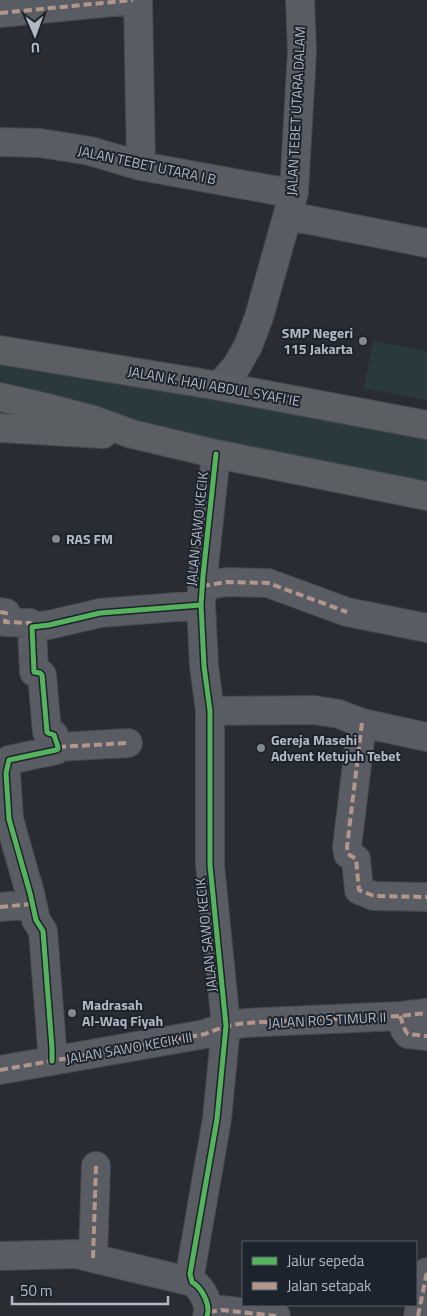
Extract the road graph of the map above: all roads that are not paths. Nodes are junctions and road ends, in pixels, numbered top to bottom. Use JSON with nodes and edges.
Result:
{"nodes":[{"id":1,"x":133,"y":0,"type":"edge"},
{"id":2,"x":138,"y":0,"type":"edge"},
{"id":3,"x":300,"y":0,"type":"edge"},
{"id":4,"x":0,"y":13,"type":"edge"},
{"id":5,"x":0,"y":142,"type":"edge"},
{"id":6,"x":141,"y":166,"type":"junction"},
{"id":7,"x":292,"y":204,"type":"junction"},
{"id":8,"x":427,"y":243,"type":"edge"},
{"id":9,"x":0,"y":350,"type":"edge"},
{"id":10,"x":219,"y":386,"type":"junction"},
{"id":11,"x":0,"y":397,"type":"edge"},
{"id":12,"x":427,"y":425,"type":"edge"},
{"id":13,"x":0,"y":428,"type":"edge"},
{"id":14,"x":132,"y":434,"type":"junction"},
{"id":15,"x":216,"y":454,"type":"junction"},
{"id":16,"x":427,"y":496,"type":"edge"},
{"id":17,"x":202,"y":596,"type":"junction"},
{"id":18,"x":0,"y":612,"type":"edge"},
{"id":19,"x":32,"y":627,"type":"junction"},
{"id":20,"x":427,"y":628,"type":"edge"},
{"id":21,"x":210,"y":711,"type":"junction"},
{"id":22,"x":362,"y":723,"type":"junction"},
{"id":23,"x":427,"y":737,"type":"edge"},
{"id":24,"x":128,"y":743,"type":"dead end"},
{"id":25,"x":58,"y":747,"type":"junction"},
{"id":26,"x":4,"y":760,"type":"edge"},
{"id":27,"x":427,"y":897,"type":"edge"},
{"id":28,"x":32,"y":904,"type":"junction"},
{"id":29,"x":0,"y":907,"type":"edge"},
{"id":30,"x":427,"y":1013,"type":"edge"},
{"id":31,"x":400,"y":1016,"type":"junction"},
{"id":32,"x":226,"y":1026,"type":"junction"},
{"id":33,"x":427,"y":1036,"type":"edge"},
{"id":34,"x":52,"y":1061,"type":"junction"},
{"id":35,"x":0,"y":1070,"type":"edge"},
{"id":36,"x":96,"y":1166,"type":"dead end"},
{"id":37,"x":0,"y":1256,"type":"edge"},
{"id":38,"x":93,"y":1258,"type":"junction"},
{"id":39,"x":427,"y":1272,"type":"edge"},
{"id":40,"x":192,"y":1282,"type":"junction"},
{"id":41,"x":208,"y":1314,"type":"edge"},
{"id":42,"x":276,"y":1316,"type":"edge"},
{"id":43,"x":418,"y":1316,"type":"edge"}],
"edges":[{"from":1,"to":4,"type":"street"},
{"from":2,"to":6,"type":"street"},
{"from":3,"to":7,"type":"street","name":"JALAN TEBET UTARA DALAM"},
{"from":5,"to":6,"type":"street","name":"JALAN TEBET UTARA I B"},
{"from":6,"to":7,"type":"street","name":"JALAN TEBET UTARA I B"},
{"from":7,"to":8,"type":"street","name":"JALAN TEBET UTARA I B"},
{"from":7,"to":10,"type":"street","name":"JALAN TEBET UTARA DALAM"},
{"from":9,"to":10,"type":"main road","name":"JALAN K. HAJI ABDUL SYAFI'IE"},
{"from":10,"to":12,"type":"main road","name":"JALAN K. HAJI ABDUL SYAFI'IE"},
{"from":11,"to":14,"type":"main road"},
{"from":13,"to":14,"type":"main road"},
{"from":14,"to":15,"type":"main road"},
{"from":15,"to":16,"type":"main road"},
{"from":15,"to":17,"type":"street","name":"JALAN SAWO KECIK"},
{"from":17,"to":19,"type":"street"},
{"from":17,"to":20,"type":"street"},
{"from":17,"to":21,"type":"street","name":"JALAN SAWO KECIK"},
{"from":18,"to":19,"type":"street"},
{"from":19,"to":25,"type":"street"},
{"from":21,"to":22,"type":"street"},
{"from":21,"to":32,"type":"street","name":"JALAN SAWO KECIK"},
{"from":22,"to":23,"type":"street"},
{"from":22,"to":27,"type":"street"},
{"from":24,"to":25,"type":"street"},
{"from":25,"to":26,"type":"street"},
{"from":26,"to":28,"type":"street"},
{"from":28,"to":29,"type":"street"},
{"from":28,"to":34,"type":"street"},
{"from":30,"to":31,"type":"street","name":"JALAN ROS TIMUR II"},
{"from":31,"to":32,"type":"street","name":"JALAN ROS TIMUR II"},
{"from":31,"to":33,"type":"street"},
{"from":32,"to":34,"type":"street","name":"JALAN SAWO KECIK III"},
{"from":32,"to":40,"type":"street","name":"JALAN SAWO KECIK"},
{"from":34,"to":35,"type":"street","name":"JALAN SAWO KECIK III"},
{"from":36,"to":38,"type":"street"},
{"from":37,"to":38,"type":"street"},
{"from":38,"to":40,"type":"street"},
{"from":39,"to":43,"type":"street"},
{"from":40,"to":41,"type":"street"},
{"from":41,"to":42,"type":"street"}]}
